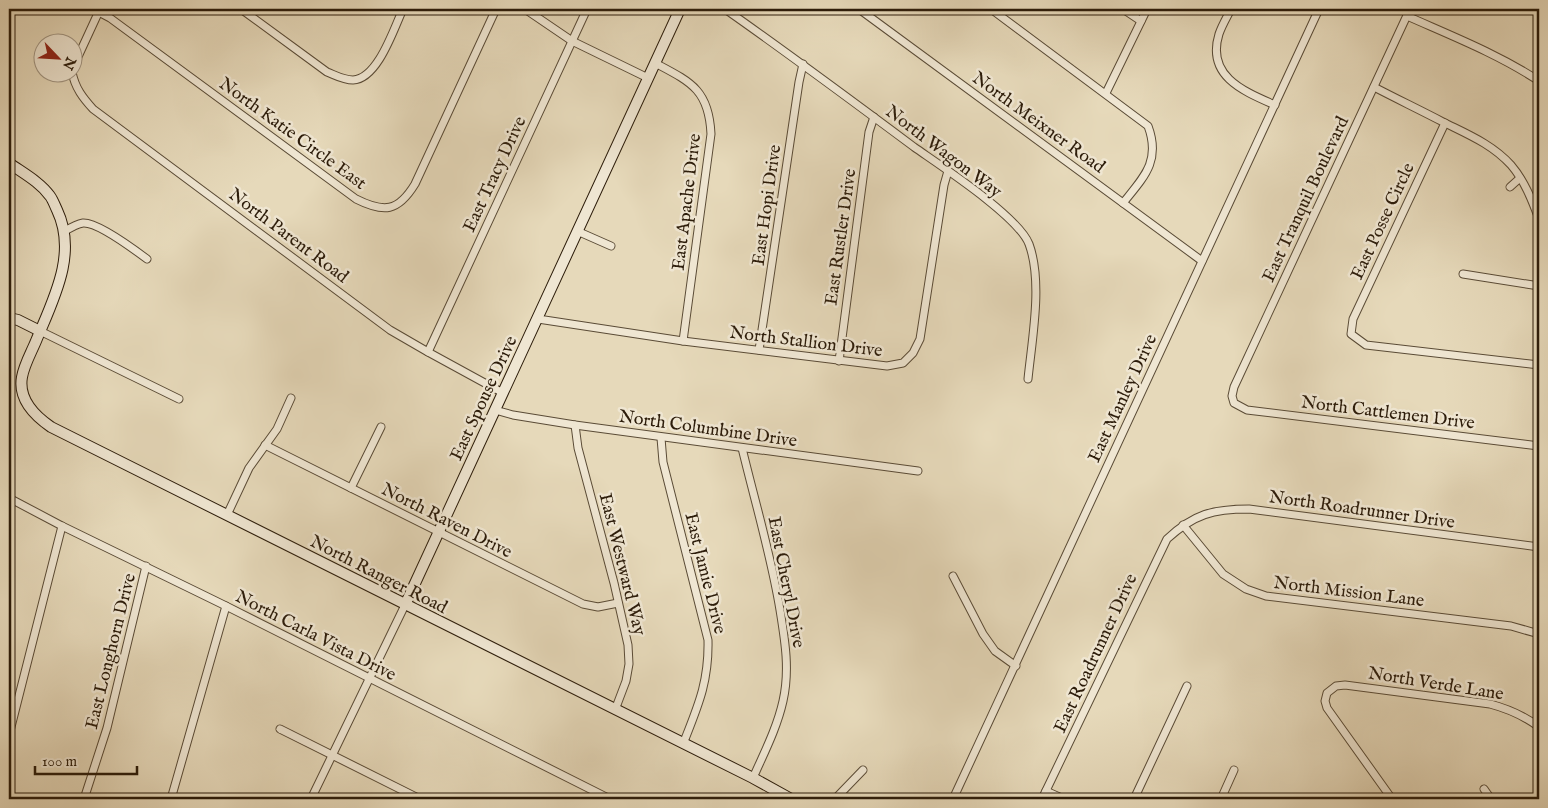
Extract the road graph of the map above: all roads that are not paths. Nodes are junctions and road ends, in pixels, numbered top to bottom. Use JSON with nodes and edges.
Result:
{"nodes":[{"id":1,"x":241,"y":9,"type":"edge"},
{"id":2,"x":403,"y":9,"type":"edge"},
{"id":3,"x":496,"y":9,"type":"edge"},
{"id":4,"x":525,"y":9,"type":"edge"},
{"id":5,"x":587,"y":9,"type":"edge"},
{"id":6,"x":680,"y":9,"type":"edge"},
{"id":7,"x":725,"y":9,"type":"edge"},
{"id":8,"x":859,"y":9,"type":"edge"},
{"id":9,"x":991,"y":9,"type":"edge"},
{"id":10,"x":1123,"y":9,"type":"edge"},
{"id":11,"x":1147,"y":9,"type":"edge"},
{"id":12,"x":1231,"y":9,"type":"edge"},
{"id":13,"x":1319,"y":9,"type":"edge"},
{"id":14,"x":98,"y":10,"type":"edge"},
{"id":15,"x":1408,"y":12,"type":"edge"},
{"id":16,"x":1141,"y":21,"type":"junction"},
{"id":17,"x":572,"y":41,"type":"junction"},
{"id":18,"x":82,"y":48,"type":"edge"},
{"id":19,"x":655,"y":63,"type":"junction"},
{"id":20,"x":804,"y":64,"type":"junction"},
{"id":21,"x":648,"y":78,"type":"junction"},
{"id":22,"x":1539,"y":81,"type":"edge"},
{"id":23,"x":74,"y":82,"type":"edge"},
{"id":24,"x":1374,"y":87,"type":"junction"},
{"id":25,"x":1106,"y":93,"type":"junction"},
{"id":26,"x":1275,"y":104,"type":"junction"},
{"id":27,"x":874,"y":117,"type":"junction"},
{"id":28,"x":1445,"y":123,"type":"junction"},
{"id":29,"x":9,"y":163,"type":"edge"},
{"id":30,"x":948,"y":172,"type":"junction"},
{"id":31,"x":1520,"y":178,"type":"junction"},
{"id":32,"x":1510,"y":186,"type":"dead end"},
{"id":33,"x":1124,"y":203,"type":"junction"},
{"id":34,"x":1539,"y":219,"type":"edge"},
{"id":35,"x":65,"y":231,"type":"junction"},
{"id":36,"x":577,"y":231,"type":"junction"},
{"id":37,"x":611,"y":246,"type":"dead end"},
{"id":38,"x":147,"y":259,"type":"dead end"},
{"id":39,"x":1202,"y":261,"type":"junction"},
{"id":40,"x":1463,"y":274,"type":"dead end"},
{"id":41,"x":1539,"y":286,"type":"edge"},
{"id":42,"x":9,"y":318,"type":"edge"},
{"id":43,"x":538,"y":319,"type":"junction"},
{"id":44,"x":40,"y":331,"type":"junction"},
{"id":45,"x":683,"y":341,"type":"junction"},
{"id":46,"x":759,"y":350,"type":"junction"},
{"id":47,"x":428,"y":352,"type":"junction"},
{"id":48,"x":839,"y":361,"type":"junction"},
{"id":49,"x":1539,"y":365,"type":"edge"},
{"id":50,"x":1028,"y":379,"type":"dead end"},
{"id":51,"x":503,"y":393,"type":"junction"},
{"id":52,"x":291,"y":398,"type":"dead end"},
{"id":53,"x":179,"y":399,"type":"dead end"},
{"id":54,"x":1234,"y":403,"type":"joint"},
{"id":55,"x":495,"y":410,"type":"junction"},
{"id":56,"x":574,"y":425,"type":"junction"},
{"id":57,"x":381,"y":427,"type":"dead end"},
{"id":58,"x":661,"y":438,"type":"junction"},
{"id":59,"x":266,"y":445,"type":"junction"},
{"id":60,"x":1539,"y":446,"type":"edge"},
{"id":61,"x":742,"y":448,"type":"junction"},
{"id":62,"x":918,"y":471,"type":"dead end"},
{"id":63,"x":351,"y":488,"type":"junction"},
{"id":64,"x":9,"y":498,"type":"edge"},
{"id":65,"x":227,"y":515,"type":"junction"},
{"id":66,"x":1183,"y":525,"type":"junction"},
{"id":67,"x":62,"y":526,"type":"junction"},
{"id":68,"x":438,"y":533,"type":"junction"},
{"id":69,"x":1539,"y":548,"type":"edge"},
{"id":70,"x":146,"y":566,"type":"junction"},
{"id":71,"x":953,"y":576,"type":"dead end"},
{"id":72,"x":618,"y":603,"type":"junction"},
{"id":73,"x":405,"y":605,"type":"junction"},
{"id":74,"x":226,"y":606,"type":"junction"},
{"id":75,"x":1539,"y":634,"type":"edge"},
{"id":76,"x":1016,"y":666,"type":"junction"},
{"id":77,"x":370,"y":679,"type":"junction"},
{"id":78,"x":1187,"y":686,"type":"dead end"},
{"id":79,"x":615,"y":710,"type":"junction"},
{"id":80,"x":1539,"y":727,"type":"edge"},
{"id":81,"x":280,"y":729,"type":"dead end"},
{"id":82,"x":9,"y":735,"type":"edge"},
{"id":83,"x":683,"y":744,"type":"junction"},
{"id":84,"x":333,"y":755,"type":"junction"},
{"id":85,"x":863,"y":770,"type":"dead end"},
{"id":86,"x":1234,"y":770,"type":"dead end"},
{"id":87,"x":753,"y":778,"type":"junction"},
{"id":88,"x":1484,"y":789,"type":"dead end"},
{"id":89,"x":1046,"y":791,"type":"junction"},
{"id":90,"x":84,"y":799,"type":"edge"},
{"id":91,"x":171,"y":799,"type":"edge"},
{"id":92,"x":311,"y":799,"type":"edge"},
{"id":93,"x":420,"y":799,"type":"edge"},
{"id":94,"x":608,"y":799,"type":"edge"},
{"id":95,"x":791,"y":799,"type":"edge"},
{"id":96,"x":835,"y":799,"type":"edge"},
{"id":97,"x":953,"y":799,"type":"edge"},
{"id":98,"x":1042,"y":799,"type":"edge"},
{"id":99,"x":1064,"y":799,"type":"edge"},
{"id":100,"x":1134,"y":799,"type":"edge"},
{"id":101,"x":1221,"y":799,"type":"edge"},
{"id":102,"x":1392,"y":799,"type":"edge"},
{"id":103,"x":1491,"y":799,"type":"edge"}],
"edges":[{"from":1,"to":2,"type":"street"},
{"from":3,"to":14,"type":"street","name":"North Katie Circle East"},
{"from":4,"to":17,"type":"street"},
{"from":5,"to":17,"type":"street","name":"East Tracy Drive"},
{"from":6,"to":19,"type":"street","name":"East Spouse Drive"},
{"from":7,"to":20,"type":"street","name":"North Wagon Way"},
{"from":8,"to":33,"type":"street","name":"North Meixner Road"},
{"from":9,"to":25,"type":"street"},
{"from":10,"to":16,"type":"street"},
{"from":11,"to":16,"type":"street"},
{"from":12,"to":26,"type":"street"},
{"from":13,"to":26,"type":"street","name":"East Manley Drive"},
{"from":14,"to":18,"type":"street"},
{"from":15,"to":22,"type":"street"},
{"from":15,"to":24,"type":"street","name":"East Tranquil Boulevard"},
{"from":16,"to":25,"type":"street"},
{"from":17,"to":21,"type":"street"},
{"from":17,"to":47,"type":"street","name":"East Tracy Drive"},
{"from":19,"to":21,"type":"street","name":"East Spouse Drive"},
{"from":19,"to":45,"type":"street","name":"East Apache Drive"},
{"from":20,"to":27,"type":"street","name":"North Wagon Way"},
{"from":20,"to":46,"type":"street","name":"East Hopi Drive"},
{"from":21,"to":36,"type":"street","name":"East Spouse Drive"},
{"from":23,"to":47,"type":"street","name":"North Parent Road"},
{"from":24,"to":28,"type":"street"},
{"from":24,"to":54,"type":"street","name":"East Tranquil Boulevard"},
{"from":25,"to":33,"type":"street"},
{"from":26,"to":39,"type":"street","name":"East Manley Drive"},
{"from":27,"to":30,"type":"street","name":"North Wagon Way"},
{"from":27,"to":48,"type":"street","name":"East Rustler Drive"},
{"from":28,"to":31,"type":"street"},
{"from":28,"to":49,"type":"street","name":"East Posse Circle"},
{"from":29,"to":35,"type":"street"},
{"from":30,"to":48,"type":"street","name":"North Stallion Drive"},
{"from":30,"to":50,"type":"street","name":"North Wagon Way"},
{"from":31,"to":32,"type":"street"},
{"from":31,"to":34,"type":"street"},
{"from":33,"to":39,"type":"street","name":"North Meixner Road"},
{"from":35,"to":38,"type":"street"},
{"from":35,"to":44,"type":"street","name":"North Ranger Road"},
{"from":36,"to":37,"type":"street"},
{"from":36,"to":43,"type":"street","name":"East Spouse Drive"},
{"from":39,"to":76,"type":"street","name":"East Manley Drive"},
{"from":40,"to":41,"type":"street"},
{"from":42,"to":44,"type":"street"},
{"from":43,"to":45,"type":"street","name":"North Stallion Drive"},
{"from":43,"to":51,"type":"street","name":"East Spouse Drive"},
{"from":44,"to":53,"type":"street"},
{"from":44,"to":65,"type":"street","name":"North Ranger Road"},
{"from":45,"to":46,"type":"street","name":"North Stallion Drive"},
{"from":46,"to":48,"type":"street","name":"North Stallion Drive"},
{"from":47,"to":51,"type":"street","name":"North Parent Road"},
{"from":51,"to":55,"type":"street","name":"East Spouse Drive"},
{"from":52,"to":59,"type":"street"},
{"from":54,"to":60,"type":"street","name":"North Cattlemen Drive"},
{"from":55,"to":56,"type":"street","name":"North Columbine Drive"},
{"from":55,"to":68,"type":"street","name":"East Spouse Drive"},
{"from":56,"to":58,"type":"street","name":"North Columbine Drive"},
{"from":56,"to":72,"type":"street","name":"East Westward Way"},
{"from":57,"to":63,"type":"street"},
{"from":58,"to":61,"type":"street","name":"North Columbine Drive"},
{"from":58,"to":83,"type":"street","name":"East Jamie Drive"},
{"from":59,"to":63,"type":"street","name":"North Raven Drive"},
{"from":59,"to":65,"type":"street"},
{"from":61,"to":62,"type":"street","name":"North Columbine Drive"},
{"from":61,"to":87,"type":"street","name":"East Cheryl Drive"},
{"from":63,"to":68,"type":"street","name":"North Raven Drive"},
{"from":64,"to":67,"type":"street","name":"North Carla Vista Drive"},
{"from":65,"to":73,"type":"street","name":"North Ranger Road"},
{"from":66,"to":69,"type":"street","name":"North Roadrunner Drive"},
{"from":66,"to":75,"type":"street","name":"North Mission Lane"},
{"from":66,"to":89,"type":"street","name":"East Roadrunner Drive"},
{"from":67,"to":70,"type":"street","name":"North Carla Vista Drive"},
{"from":67,"to":82,"type":"street"},
{"from":68,"to":72,"type":"street","name":"North Raven Drive"},
{"from":68,"to":73,"type":"street","name":"East Spouse Drive"},
{"from":70,"to":74,"type":"street","name":"North Carla Vista Drive"},
{"from":70,"to":90,"type":"street","name":"East Longhorn Drive"},
{"from":71,"to":76,"type":"street"},
{"from":72,"to":79,"type":"street","name":"East Westward Way"},
{"from":73,"to":77,"type":"street","name":"East Spouse Drive"},
{"from":73,"to":79,"type":"street","name":"North Ranger Road"},
{"from":74,"to":77,"type":"street","name":"North Carla Vista Drive"},
{"from":74,"to":91,"type":"street"},
{"from":76,"to":97,"type":"street","name":"East Manley Drive"},
{"from":77,"to":84,"type":"street","name":"East Spouse Drive"},
{"from":77,"to":94,"type":"street","name":"North Carla Vista Drive"},
{"from":78,"to":100,"type":"street"},
{"from":79,"to":83,"type":"street","name":"North Ranger Road"},
{"from":80,"to":102,"type":"street","name":"North Verde Lane"},
{"from":81,"to":84,"type":"street"},
{"from":83,"to":87,"type":"street","name":"North Ranger Road"},
{"from":84,"to":92,"type":"street","name":"East Spouse Drive"},
{"from":84,"to":93,"type":"street"},
{"from":85,"to":96,"type":"street"},
{"from":86,"to":101,"type":"street"},
{"from":87,"to":95,"type":"street","name":"North Ranger Road"},
{"from":88,"to":103,"type":"street"},
{"from":89,"to":98,"type":"street","name":"East Roadrunner Drive"},
{"from":89,"to":99,"type":"street"}]}
